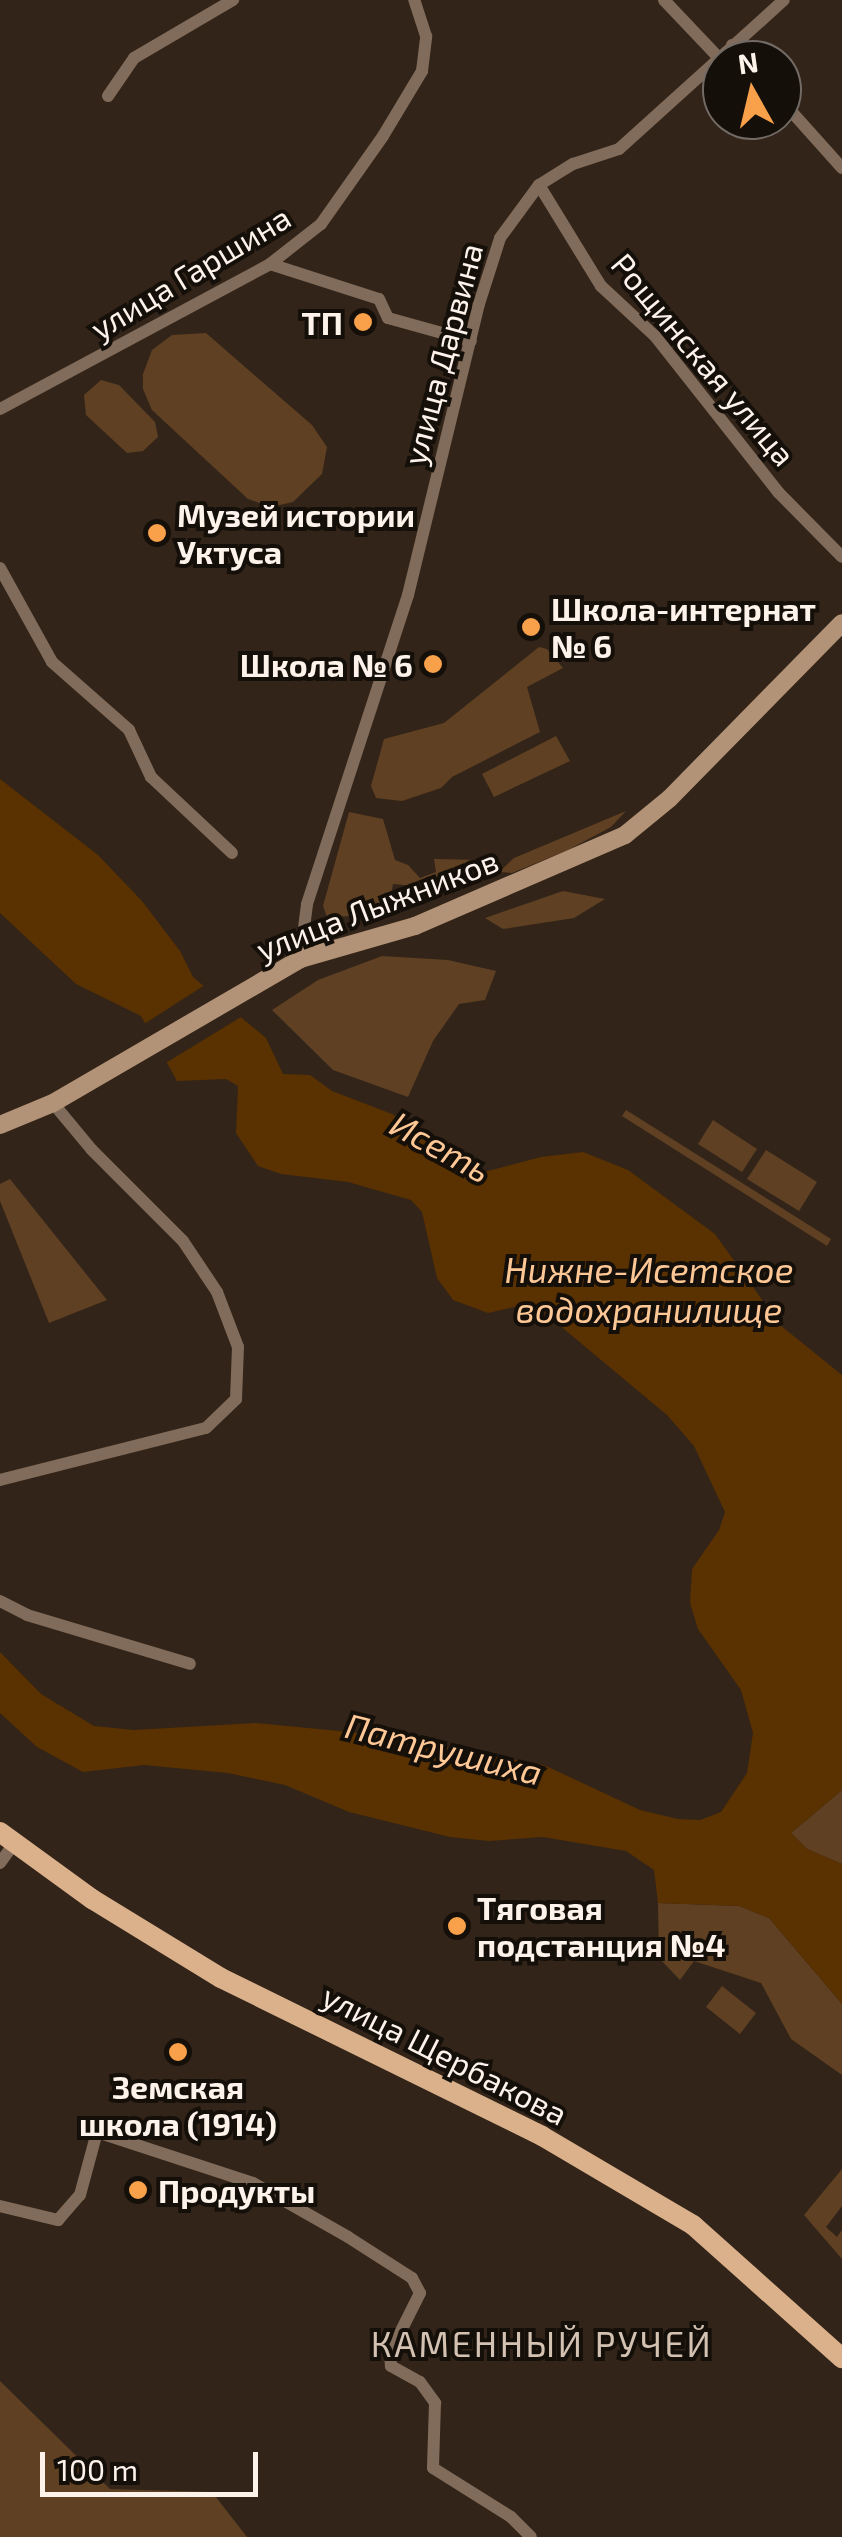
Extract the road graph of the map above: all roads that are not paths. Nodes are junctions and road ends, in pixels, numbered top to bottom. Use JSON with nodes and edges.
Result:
{"nodes":[{"id":1,"x":232,"y":0,"type":"edge"},
{"id":2,"x":414,"y":0,"type":"edge"},
{"id":3,"x":664,"y":0,"type":"edge"},
{"id":4,"x":784,"y":0,"type":"edge"},
{"id":5,"x":702,"y":40,"type":"edge"},
{"id":6,"x":739,"y":40,"type":"edge"},
{"id":7,"x":702,"y":72,"type":"edge"},
{"id":8,"x":108,"y":96,"type":"dead end"},
{"id":9,"x":802,"y":124,"type":"edge"},
{"id":10,"x":842,"y":168,"type":"edge"},
{"id":11,"x":539,"y":185,"type":"junction"},
{"id":12,"x":270,"y":264,"type":"junction"},
{"id":13,"x":471,"y":340,"type":"junction"},
{"id":14,"x":0,"y":409,"type":"edge"},
{"id":15,"x":842,"y":557,"type":"edge"},
{"id":16,"x":0,"y":568,"type":"edge"},
{"id":17,"x":842,"y":624,"type":"edge"},
{"id":18,"x":232,"y":853,"type":"dead end"},
{"id":19,"x":300,"y":959,"type":"junction"},
{"id":20,"x":53,"y":1103,"type":"junction"},
{"id":21,"x":0,"y":1125,"type":"edge"},
{"id":22,"x":0,"y":1480,"type":"edge"},
{"id":23,"x":0,"y":1601,"type":"edge"},
{"id":24,"x":190,"y":1664,"type":"dead end"},
{"id":25,"x":7,"y":1838,"type":"edge"},
{"id":26,"x":0,"y":1863,"type":"edge"},
{"id":27,"x":0,"y":2206,"type":"edge"},
{"id":28,"x":842,"y":2358,"type":"edge"},
{"id":29,"x":531,"y":2537,"type":"edge"}],
"edges":[{"from":1,"to":8,"type":"street"},
{"from":2,"to":12,"type":"street","name":"улица Гаршина"},
{"from":3,"to":5,"type":"street"},
{"from":4,"to":6,"type":"street","name":"улица Дарвина"},
{"from":7,"to":11,"type":"street","name":"улица Дарвина"},
{"from":9,"to":10,"type":"street"},
{"from":11,"to":13,"type":"street","name":"улица Дарвина"},
{"from":11,"to":15,"type":"street","name":"Рощинская улица"},
{"from":12,"to":13,"type":"street"},
{"from":12,"to":14,"type":"street","name":"улица Гаршина"},
{"from":13,"to":19,"type":"street","name":"улица Дарвина"},
{"from":16,"to":18,"type":"street"},
{"from":17,"to":19,"type":"street","name":"улица Лыжников"},
{"from":19,"to":20,"type":"street","name":"улица Лыжников"},
{"from":20,"to":21,"type":"street","name":"улица Лыжников"},
{"from":20,"to":22,"type":"street"},
{"from":23,"to":24,"type":"street"},
{"from":25,"to":26,"type":"street"},
{"from":25,"to":28,"type":"main road","name":"улица Щербакова"},
{"from":27,"to":29,"type":"street"}]}
